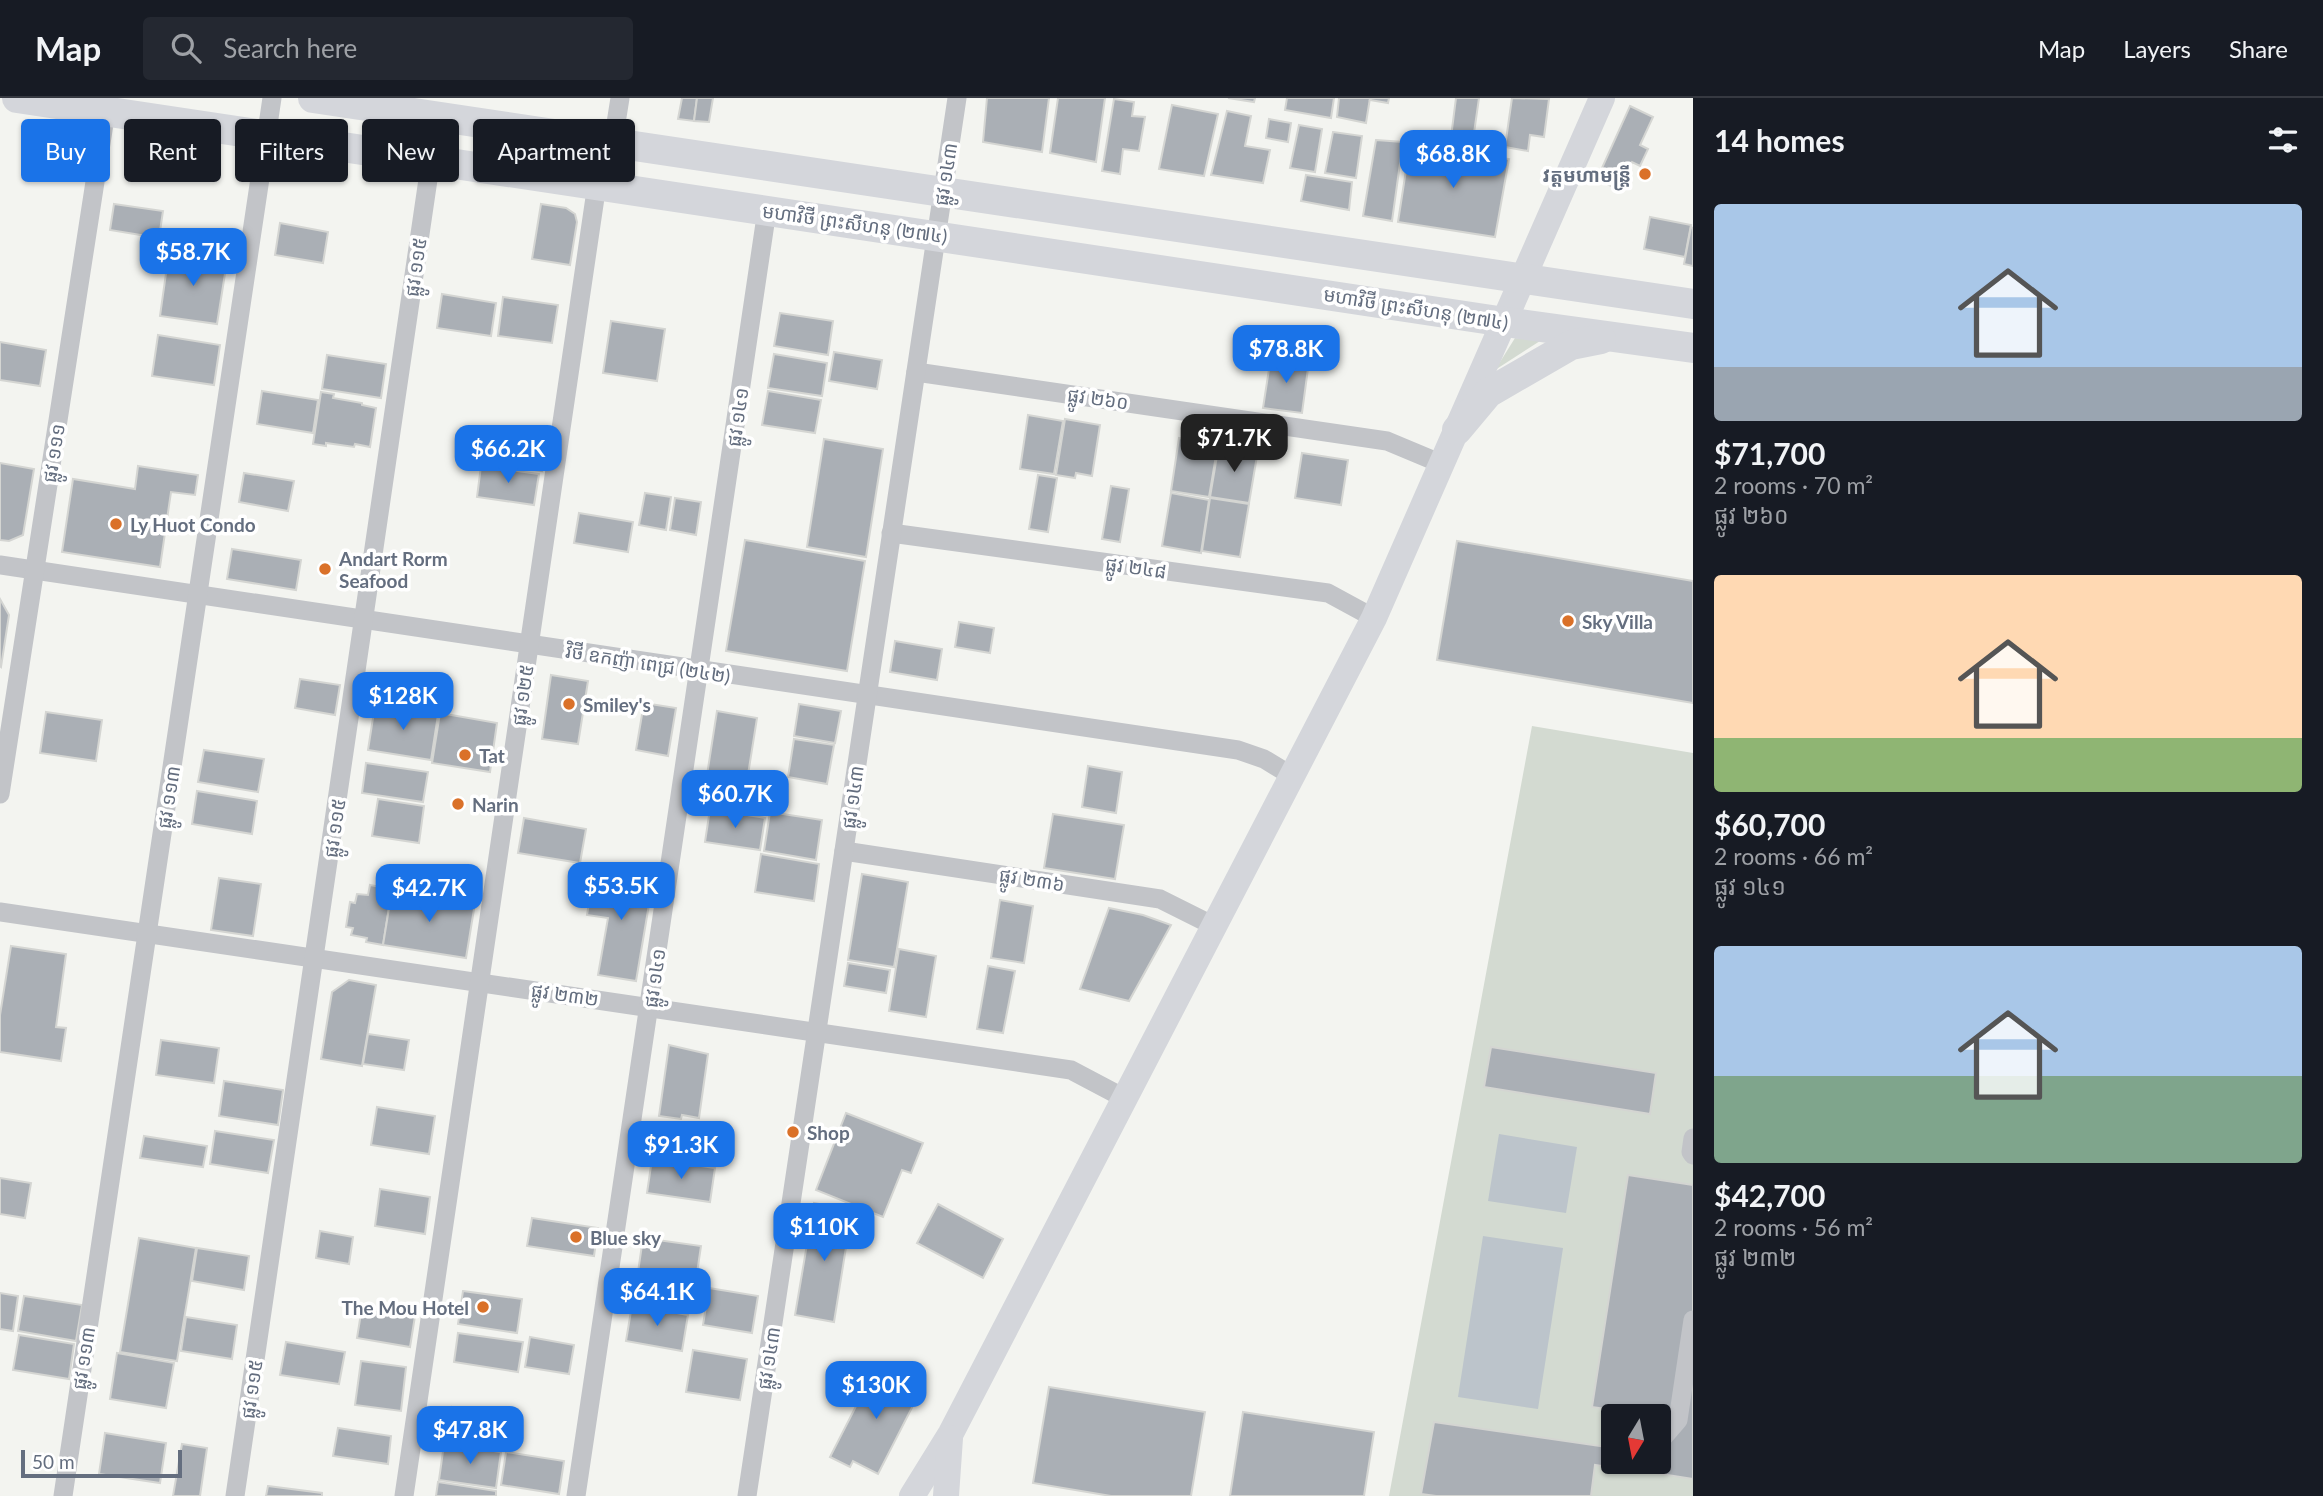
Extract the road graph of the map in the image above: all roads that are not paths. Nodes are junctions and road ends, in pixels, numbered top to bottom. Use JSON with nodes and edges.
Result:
{"nodes":[{"id":1,"x":18,"y":98,"type":"edge"},
{"id":2,"x":272,"y":98,"type":"edge"},
{"id":3,"x":313,"y":98,"type":"edge"},
{"id":4,"x":620,"y":98,"type":"edge"},
{"id":5,"x":957,"y":98,"type":"edge"},
{"id":6,"x":1602,"y":98,"type":"edge"},
{"id":7,"x":106,"y":111,"type":"junction"},
{"id":8,"x":269,"y":119,"type":"edge"},
{"id":9,"x":617,"y":119,"type":"edge"},
{"id":10,"x":473,"y":121,"type":"edge"},
{"id":11,"x":235,"y":130,"type":"edge"},
{"id":12,"x":635,"y":145,"type":"edge"},
{"id":13,"x":459,"y":163,"type":"edge"},
{"id":14,"x":260,"y":182,"type":"edge"},
{"id":15,"x":427,"y":182,"type":"edge"},
{"id":16,"x":597,"y":184,"type":"junction"},
{"id":17,"x":943,"y":191,"type":"junction"},
{"id":18,"x":767,"y":210,"type":"junction"},
{"id":19,"x":936,"y":235,"type":"junction"},
{"id":20,"x":1524,"y":278,"type":"junction"},
{"id":21,"x":1693,"y":304,"type":"edge"},
{"id":22,"x":1505,"y":322,"type":"junction"},
{"id":23,"x":1614,"y":336,"type":"junction"},
{"id":24,"x":1693,"y":348,"type":"edge"},
{"id":25,"x":916,"y":372,"type":"junction"},
{"id":26,"x":1457,"y":430,"type":"junction"},
{"id":27,"x":1442,"y":464,"type":"junction"},
{"id":28,"x":891,"y":533,"type":"junction"},
{"id":29,"x":0,"y":565,"type":"edge"},
{"id":30,"x":35,"y":570,"type":"junction"},
{"id":31,"x":198,"y":595,"type":"junction"},
{"id":32,"x":1374,"y":618,"type":"junction"},
{"id":33,"x":365,"y":620,"type":"junction"},
{"id":34,"x":529,"y":645,"type":"junction"},
{"id":35,"x":699,"y":671,"type":"junction"},
{"id":36,"x":867,"y":696,"type":"junction"},
{"id":37,"x":1292,"y":776,"type":"junction"},
{"id":38,"x":0,"y":794,"type":"edge"},
{"id":39,"x":844,"y":851,"type":"junction"},
{"id":40,"x":0,"y":912,"type":"edge"},
{"id":41,"x":1214,"y":926,"type":"junction"},
{"id":42,"x":147,"y":933,"type":"junction"},
{"id":43,"x":314,"y":958,"type":"junction"},
{"id":44,"x":480,"y":982,"type":"junction"},
{"id":45,"x":650,"y":1007,"type":"junction"},
{"id":46,"x":817,"y":1031,"type":"junction"},
{"id":47,"x":1124,"y":1098,"type":"junction"},
{"id":48,"x":1693,"y":1138,"type":"edge"},
{"id":49,"x":1693,"y":1155,"type":"edge"},
{"id":50,"x":1693,"y":1320,"type":"edge"},
{"id":51,"x":1671,"y":1428,"type":"edge"},
{"id":52,"x":951,"y":1433,"type":"junction"},
{"id":53,"x":63,"y":1496,"type":"edge"},
{"id":54,"x":235,"y":1496,"type":"edge"},
{"id":55,"x":404,"y":1496,"type":"edge"},
{"id":56,"x":576,"y":1496,"type":"edge"},
{"id":57,"x":747,"y":1496,"type":"edge"},
{"id":58,"x":912,"y":1496,"type":"edge"},
{"id":59,"x":946,"y":1496,"type":"edge"}],
"edges":[{"from":1,"to":7,"type":"main road","name":"មហាវិថី ព្រះសីហនុ (២៧៤)"},
{"from":2,"to":8,"type":"street","name":"ផ្លូវ ១១៣"},
{"from":3,"to":10,"type":"main road"},
{"from":4,"to":9,"type":"street"},
{"from":5,"to":17,"type":"street","name":"ផ្លូវ ១៤៣"},
{"from":6,"to":20,"type":"street"},
{"from":7,"to":11,"type":"main road","name":"មហាវិថី ព្រះសីហនុ (២៧៤)"},
{"from":7,"to":30,"type":"street","name":"ផ្លូវ ១១១"},
{"from":12,"to":17,"type":"main road"},
{"from":13,"to":16,"type":"main road","name":"មហាវិថី ព្រះសីហនុ (២៧៤)"},
{"from":14,"to":31,"type":"street","name":"ផ្លូវ ១១៣"},
{"from":15,"to":33,"type":"street","name":"ផ្លូវ ១១៥"},
{"from":16,"to":18,"type":"main road","name":"មហាវិថី ព្រះសីហនុ (២៧៤)"},
{"from":16,"to":34,"type":"street","name":"ផ្លូវ ១២៥"},
{"from":17,"to":19,"type":"street","name":"ផ្លូវ ១៤៣"},
{"from":17,"to":20,"type":"main road"},
{"from":18,"to":19,"type":"main road","name":"មហាវិថី ព្រះសីហនុ (២៧៤)"},
{"from":18,"to":35,"type":"street","name":"ផ្លូវ ១៤១"},
{"from":19,"to":22,"type":"main road","name":"មហាវិថី ព្រះសីហនុ (២៧៤)"},
{"from":19,"to":25,"type":"street","name":"ផ្លូវ ១៤៣"},
{"from":20,"to":21,"type":"main road"},
{"from":20,"to":22,"type":"street"},
{"from":22,"to":23,"type":"main road","name":"មហាវិថី ព្រះសីហនុ (២៧៤)"},
{"from":22,"to":26,"type":"street"},
{"from":23,"to":24,"type":"main road","name":"មហាវិថី ព្រះសីហនុ (២៧៤)"},
{"from":23,"to":26,"type":"main road"},
{"from":25,"to":27,"type":"street","name":"ផ្លូវ ២៦០"},
{"from":25,"to":28,"type":"street","name":"ផ្លូវ ១៤៣"},
{"from":26,"to":27,"type":"street"},
{"from":27,"to":32,"type":"street"},
{"from":28,"to":32,"type":"street","name":"ផ្លូវ ២៤៨"},
{"from":28,"to":36,"type":"street","name":"ផ្លូវ ១៤៣"},
{"from":29,"to":30,"type":"street","name":"វិថី ឧកញ៉ា ពេជ្រ (២៤២)"},
{"from":30,"to":31,"type":"street","name":"វិថី ឧកញ៉ា ពេជ្រ (២៤២)"},
{"from":30,"to":38,"type":"street","name":"ផ្លូវ ១១១"},
{"from":31,"to":33,"type":"street","name":"វិថី ឧកញ៉ា ពេជ្រ (២៤២)"},
{"from":31,"to":42,"type":"street","name":"ផ្លូវ ១១៣"},
{"from":32,"to":37,"type":"street"},
{"from":33,"to":34,"type":"street","name":"វិថី ឧកញ៉ា ពេជ្រ (២៤២)"},
{"from":33,"to":43,"type":"street","name":"ផ្លូវ ១១៥"},
{"from":34,"to":35,"type":"street","name":"វិថី ឧកញ៉ា ពេជ្រ (២៤២)"},
{"from":34,"to":44,"type":"street","name":"ផ្លូវ ១២៥"},
{"from":35,"to":36,"type":"street","name":"វិថី ឧកញ៉ា ពេជ្រ (២៤២)"},
{"from":35,"to":45,"type":"street","name":"ផ្លូវ ១៤១"},
{"from":36,"to":37,"type":"street","name":"វិថី ឧកញ៉ា ពេជ្រ (២៤២)"},
{"from":36,"to":39,"type":"street","name":"ផ្លូវ ១៤៣"},
{"from":37,"to":41,"type":"street"},
{"from":39,"to":41,"type":"street","name":"ផ្លូវ ២៣៦"},
{"from":39,"to":46,"type":"street","name":"ផ្លូវ ១៤៣"},
{"from":40,"to":42,"type":"street","name":"ផ្លូវ ២៣២"},
{"from":41,"to":47,"type":"street"},
{"from":42,"to":43,"type":"street","name":"ផ្លូវ ២៣២"},
{"from":42,"to":53,"type":"street","name":"ផ្លូវ ១១៣"},
{"from":43,"to":44,"type":"street","name":"ផ្លូវ ២៣២"},
{"from":43,"to":54,"type":"street","name":"ផ្លូវ ១១៥"},
{"from":44,"to":45,"type":"street","name":"ផ្លូវ ២៣២"},
{"from":44,"to":55,"type":"street","name":"ផ្លូវ ១២៥"},
{"from":45,"to":46,"type":"street","name":"ផ្លូវ ២៣២"},
{"from":45,"to":56,"type":"street","name":"ផ្លូវ ១៤១"},
{"from":46,"to":47,"type":"street","name":"ផ្លូវ ២៣២"},
{"from":46,"to":57,"type":"street","name":"ផ្លូវ ១៤៣"},
{"from":47,"to":52,"type":"street"},
{"from":48,"to":49,"type":"street"},
{"from":50,"to":51,"type":"street"},
{"from":52,"to":58,"type":"street"},
{"from":52,"to":59,"type":"street"}]}
